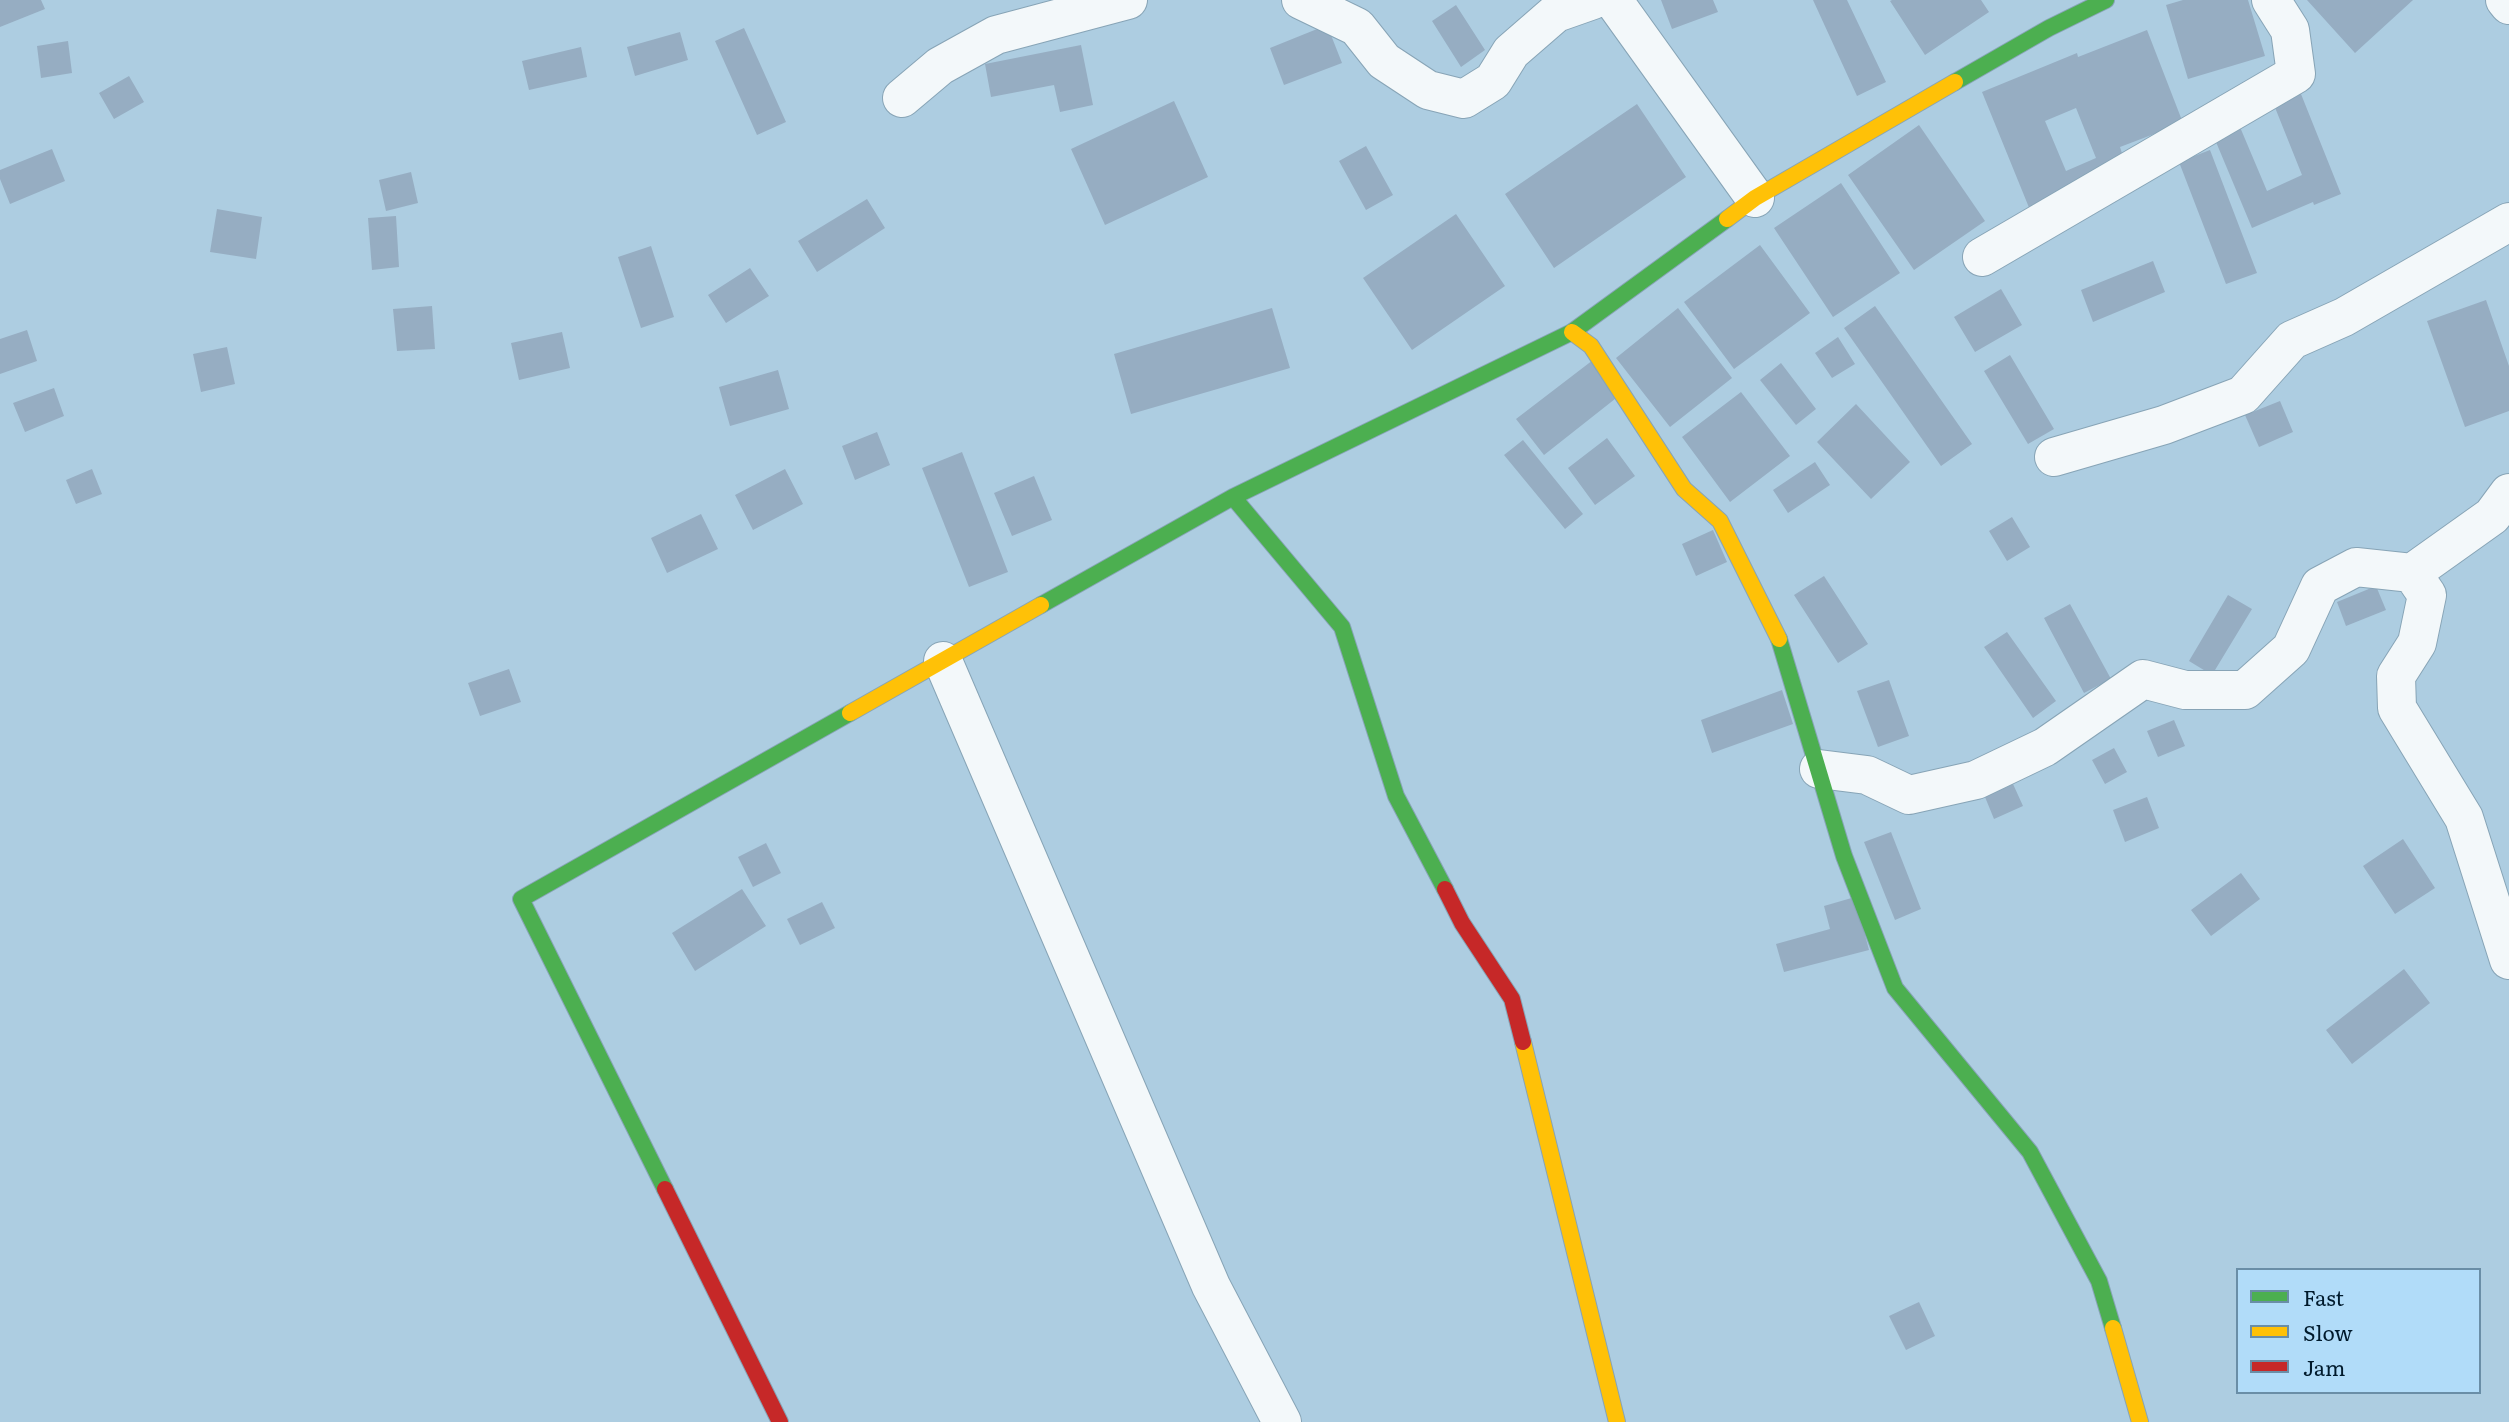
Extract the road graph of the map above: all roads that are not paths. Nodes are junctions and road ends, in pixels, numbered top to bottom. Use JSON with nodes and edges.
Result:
{"nodes":[{"id":1,"x":1128,"y":0,"type":"edge"},
{"id":2,"x":1301,"y":0,"type":"edge"},
{"id":3,"x":1593,"y":0,"type":"edge"},
{"id":4,"x":1613,"y":0,"type":"edge"},
{"id":5,"x":2106,"y":0,"type":"edge"},
{"id":6,"x":2271,"y":0,"type":"edge"},
{"id":7,"x":2505,"y":0,"type":"edge"},
{"id":8,"x":2509,"y":5,"type":"edge"},
{"id":9,"x":902,"y":98,"type":"dead end"},
{"id":10,"x":1755,"y":198,"type":"junction"},
{"id":11,"x":2509,"y":222,"type":"edge"},
{"id":12,"x":1982,"y":257,"type":"dead end"},
{"id":13,"x":1572,"y":332,"type":"junction"},
{"id":14,"x":2054,"y":457,"type":"dead end"},
{"id":15,"x":2509,"y":492,"type":"edge"},
{"id":16,"x":1233,"y":497,"type":"junction"},
{"id":17,"x":2412,"y":573,"type":"junction"},
{"id":18,"x":943,"y":662,"type":"junction"},
{"id":19,"x":1819,"y":769,"type":"junction"},
{"id":20,"x":2499,"y":894,"type":"edge"},
{"id":21,"x":2509,"y":960,"type":"edge"},
{"id":22,"x":780,"y":1422,"type":"edge"},
{"id":23,"x":1282,"y":1422,"type":"edge"},
{"id":24,"x":1617,"y":1422,"type":"edge"},
{"id":25,"x":2140,"y":1422,"type":"edge"}],
"edges":[{"from":1,"to":9,"type":"street"},
{"from":2,"to":3,"type":"street"},
{"from":4,"to":10,"type":"street"},
{"from":5,"to":10,"type":"street"},
{"from":6,"to":12,"type":"street"},
{"from":7,"to":8,"type":"street"},
{"from":10,"to":13,"type":"street"},
{"from":11,"to":14,"type":"street"},
{"from":13,"to":16,"type":"street"},
{"from":13,"to":19,"type":"street"},
{"from":15,"to":17,"type":"street"},
{"from":16,"to":18,"type":"street"},
{"from":16,"to":24,"type":"street"},
{"from":17,"to":19,"type":"street"},
{"from":17,"to":20,"type":"street"},
{"from":18,"to":22,"type":"street"},
{"from":18,"to":23,"type":"street"},
{"from":19,"to":25,"type":"street"},
{"from":20,"to":21,"type":"street"}]}
